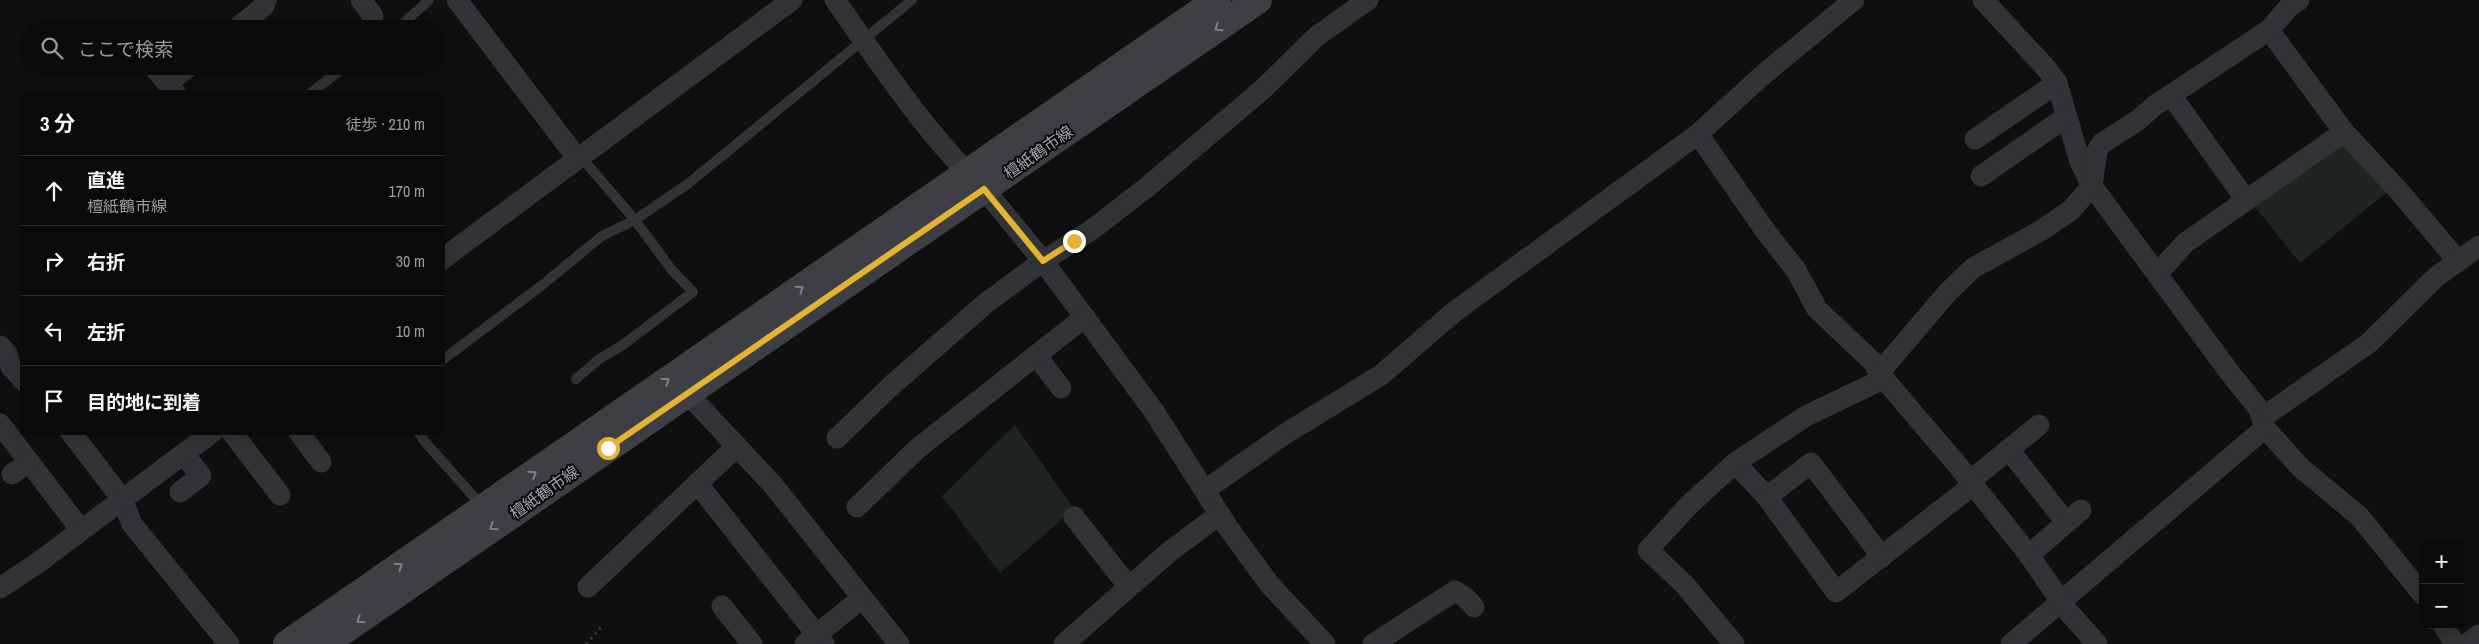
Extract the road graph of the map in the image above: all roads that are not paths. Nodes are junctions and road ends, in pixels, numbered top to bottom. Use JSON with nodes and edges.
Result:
{"nodes":[{"id":1,"x":266,"y":0,"type":"edge"},
{"id":2,"x":429,"y":0,"type":"edge"},
{"id":3,"x":457,"y":0,"type":"edge"},
{"id":4,"x":792,"y":0,"type":"edge"},
{"id":5,"x":835,"y":0,"type":"edge"},
{"id":6,"x":912,"y":0,"type":"edge"},
{"id":7,"x":1217,"y":0,"type":"edge"},
{"id":8,"x":1258,"y":0,"type":"edge"},
{"id":9,"x":1368,"y":0,"type":"edge"},
{"id":10,"x":1854,"y":0,"type":"edge"},
{"id":11,"x":1983,"y":0,"type":"edge"},
{"id":12,"x":2299,"y":0,"type":"edge"},
{"id":13,"x":247,"y":20,"type":"edge"},
{"id":14,"x":407,"y":20,"type":"edge"},
{"id":15,"x":2268,"y":30,"type":"junction"},
{"id":16,"x":864,"y":41,"type":"junction"},
{"id":17,"x":161,"y":75,"type":"edge"},
{"id":18,"x":182,"y":75,"type":"edge"},
{"id":19,"x":334,"y":75,"type":"edge"},
{"id":20,"x":2057,"y":83,"type":"junction"},
{"id":21,"x":172,"y":88,"type":"edge"},
{"id":22,"x":314,"y":90,"type":"edge"},
{"id":23,"x":2171,"y":95,"type":"junction"},
{"id":24,"x":2066,"y":117,"type":"junction"},
{"id":25,"x":2344,"y":132,"type":"junction"},
{"id":26,"x":1698,"y":134,"type":"junction"},
{"id":27,"x":1975,"y":140,"type":"dead end"},
{"id":28,"x":579,"y":157,"type":"junction"},
{"id":29,"x":1982,"y":176,"type":"dead end"},
{"id":30,"x":975,"y":180,"type":"junction"},
{"id":31,"x":2092,"y":186,"type":"junction"},
{"id":32,"x":2246,"y":200,"type":"junction"},
{"id":33,"x":635,"y":220,"type":"junction"},
{"id":34,"x":2479,"y":246,"type":"edge"},
{"id":35,"x":445,"y":257,"type":"edge"},
{"id":36,"x":1043,"y":261,"type":"junction"},
{"id":37,"x":2458,"y":261,"type":"junction"},
{"id":38,"x":2158,"y":273,"type":"junction"},
{"id":39,"x":1085,"y":317,"type":"junction"},
{"id":40,"x":0,"y":346,"type":"edge"},
{"id":41,"x":1036,"y":355,"type":"junction"},
{"id":42,"x":445,"y":358,"type":"edge"},
{"id":43,"x":1881,"y":376,"type":"junction"},
{"id":44,"x":20,"y":377,"type":"edge"},
{"id":45,"x":576,"y":379,"type":"dead end"},
{"id":46,"x":1061,"y":388,"type":"dead end"},
{"id":47,"x":688,"y":393,"type":"junction"},
{"id":48,"x":2264,"y":423,"type":"junction"},
{"id":49,"x":0,"y":424,"type":"edge"},
{"id":50,"x":2039,"y":425,"type":"dead end"},
{"id":51,"x":73,"y":435,"type":"edge"},
{"id":52,"x":209,"y":435,"type":"edge"},
{"id":53,"x":234,"y":435,"type":"edge"},
{"id":54,"x":301,"y":435,"type":"edge"},
{"id":55,"x":421,"y":435,"type":"edge"},
{"id":56,"x":837,"y":438,"type":"dead end"},
{"id":57,"x":736,"y":446,"type":"junction"},
{"id":58,"x":2009,"y":450,"type":"junction"},
{"id":59,"x":184,"y":454,"type":"junction"},
{"id":60,"x":321,"y":462,"type":"dead end"},
{"id":61,"x":1735,"y":462,"type":"junction"},
{"id":62,"x":697,"y":483,"type":"junction"},
{"id":63,"x":1972,"y":483,"type":"junction"},
{"id":64,"x":1205,"y":490,"type":"junction"},
{"id":65,"x":180,"y":492,"type":"dead end"},
{"id":66,"x":280,"y":495,"type":"dead end"},
{"id":67,"x":1767,"y":497,"type":"junction"},
{"id":68,"x":122,"y":499,"type":"junction"},
{"id":69,"x":484,"y":507,"type":"junction"},
{"id":70,"x":857,"y":507,"type":"dead end"},
{"id":71,"x":1220,"y":514,"type":"junction"},
{"id":72,"x":1074,"y":516,"type":"dead end"},
{"id":73,"x":81,"y":530,"type":"junction"},
{"id":74,"x":2029,"y":555,"type":"junction"},
{"id":75,"x":1882,"y":556,"type":"junction"},
{"id":76,"x":588,"y":587,"type":"dead end"},
{"id":77,"x":1129,"y":587,"type":"junction"},
{"id":78,"x":0,"y":588,"type":"edge"},
{"id":79,"x":2419,"y":590,"type":"edge"},
{"id":80,"x":862,"y":598,"type":"junction"},
{"id":81,"x":2061,"y":602,"type":"junction"},
{"id":82,"x":722,"y":606,"type":"dead end"},
{"id":83,"x":1474,"y":607,"type":"dead end"},
{"id":84,"x":2479,"y":634,"type":"edge"},
{"id":85,"x":2453,"y":640,"type":"edge"},
{"id":86,"x":815,"y":641,"type":"edge"},
{"id":87,"x":229,"y":644,"type":"edge"},
{"id":88,"x":287,"y":644,"type":"edge"},
{"id":89,"x":324,"y":644,"type":"edge"},
{"id":90,"x":752,"y":644,"type":"edge"},
{"id":91,"x":899,"y":644,"type":"edge"},
{"id":92,"x":1064,"y":644,"type":"edge"},
{"id":93,"x":1324,"y":644,"type":"edge"},
{"id":94,"x":1373,"y":644,"type":"edge"},
{"id":95,"x":1734,"y":644,"type":"edge"},
{"id":96,"x":2011,"y":644,"type":"edge"},
{"id":97,"x":2097,"y":644,"type":"edge"}],
"edges":[{"from":1,"to":13,"type":"street"},
{"from":2,"to":14,"type":"lane"},
{"from":3,"to":28,"type":"street"},
{"from":4,"to":28,"type":"street"},
{"from":5,"to":16,"type":"street"},
{"from":6,"to":16,"type":"lane"},
{"from":7,"to":30,"type":"main road","name":"檀紙鶴市線"},
{"from":8,"to":30,"type":"main road","name":"檀紙鶴市線","one_way":true},
{"from":9,"to":36,"type":"street"},
{"from":10,"to":26,"type":"street"},
{"from":11,"to":20,"type":"street"},
{"from":12,"to":15,"type":"street"},
{"from":15,"to":23,"type":"street"},
{"from":15,"to":25,"type":"street"},
{"from":16,"to":30,"type":"street"},
{"from":16,"to":33,"type":"lane"},
{"from":17,"to":21,"type":"street"},
{"from":18,"to":21,"type":"street"},
{"from":19,"to":22,"type":"lane"},
{"from":20,"to":24,"type":"street"},
{"from":20,"to":27,"type":"street"},
{"from":23,"to":31,"type":"street"},
{"from":23,"to":32,"type":"street"},
{"from":24,"to":29,"type":"street"},
{"from":24,"to":31,"type":"street"},
{"from":25,"to":32,"type":"street"},
{"from":25,"to":37,"type":"street"},
{"from":26,"to":43,"type":"street"},
{"from":26,"to":64,"type":"street"},
{"from":28,"to":33,"type":"lane"},
{"from":28,"to":35,"type":"street"},
{"from":30,"to":36,"type":"street"},
{"from":30,"to":47,"type":"main road","name":"檀紙鶴市線"},
{"from":69,"to":30,"type":"main road","name":"檀紙鶴市線","one_way":true},
{"from":31,"to":38,"type":"street"},
{"from":31,"to":43,"type":"street"},
{"from":32,"to":38,"type":"street"},
{"from":33,"to":42,"type":"lane"},
{"from":33,"to":45,"type":"lane"},
{"from":34,"to":37,"type":"street"},
{"from":36,"to":39,"type":"street"},
{"from":36,"to":56,"type":"street"},
{"from":37,"to":48,"type":"street"},
{"from":38,"to":48,"type":"street"},
{"from":39,"to":41,"type":"street"},
{"from":39,"to":64,"type":"street"},
{"from":40,"to":44,"type":"street"},
{"from":41,"to":46,"type":"street"},
{"from":41,"to":70,"type":"street"},
{"from":43,"to":61,"type":"street"},
{"from":43,"to":63,"type":"street"},
{"from":47,"to":57,"type":"street"},
{"from":47,"to":89,"type":"main road","name":"檀紙鶴市線","one_way":true},
{"from":48,"to":79,"type":"street"},
{"from":48,"to":81,"type":"street"},
{"from":49,"to":73,"type":"street"},
{"from":50,"to":58,"type":"street"},
{"from":51,"to":68,"type":"street"},
{"from":52,"to":59,"type":"street"},
{"from":53,"to":66,"type":"street"},
{"from":54,"to":60,"type":"street"},
{"from":55,"to":69,"type":"lane"},
{"from":57,"to":62,"type":"street"},
{"from":57,"to":80,"type":"street"},
{"from":58,"to":63,"type":"street"},
{"from":58,"to":74,"type":"street"},
{"from":59,"to":65,"type":"street"},
{"from":59,"to":68,"type":"street"},
{"from":61,"to":67,"type":"street"},
{"from":61,"to":95,"type":"street"},
{"from":62,"to":76,"type":"street"},
{"from":62,"to":86,"type":"street"},
{"from":63,"to":74,"type":"street"},
{"from":63,"to":75,"type":"street"},
{"from":64,"to":71,"type":"street"},
{"from":67,"to":75,"type":"street"},
{"from":67,"to":75,"type":"street"},
{"from":68,"to":73,"type":"street"},
{"from":68,"to":87,"type":"street"},
{"from":88,"to":69,"type":"main road","name":"檀紙鶴市線","one_way":true},
{"from":71,"to":77,"type":"street"},
{"from":71,"to":93,"type":"street"},
{"from":72,"to":77,"type":"street"},
{"from":73,"to":78,"type":"street"},
{"from":74,"to":81,"type":"street"},
{"from":77,"to":92,"type":"street"},
{"from":80,"to":86,"type":"street"},
{"from":80,"to":91,"type":"street"},
{"from":81,"to":96,"type":"street"},
{"from":81,"to":97,"type":"street"},
{"from":82,"to":90,"type":"street"},
{"from":83,"to":94,"type":"street"},
{"from":84,"to":85,"type":"street"}]}
